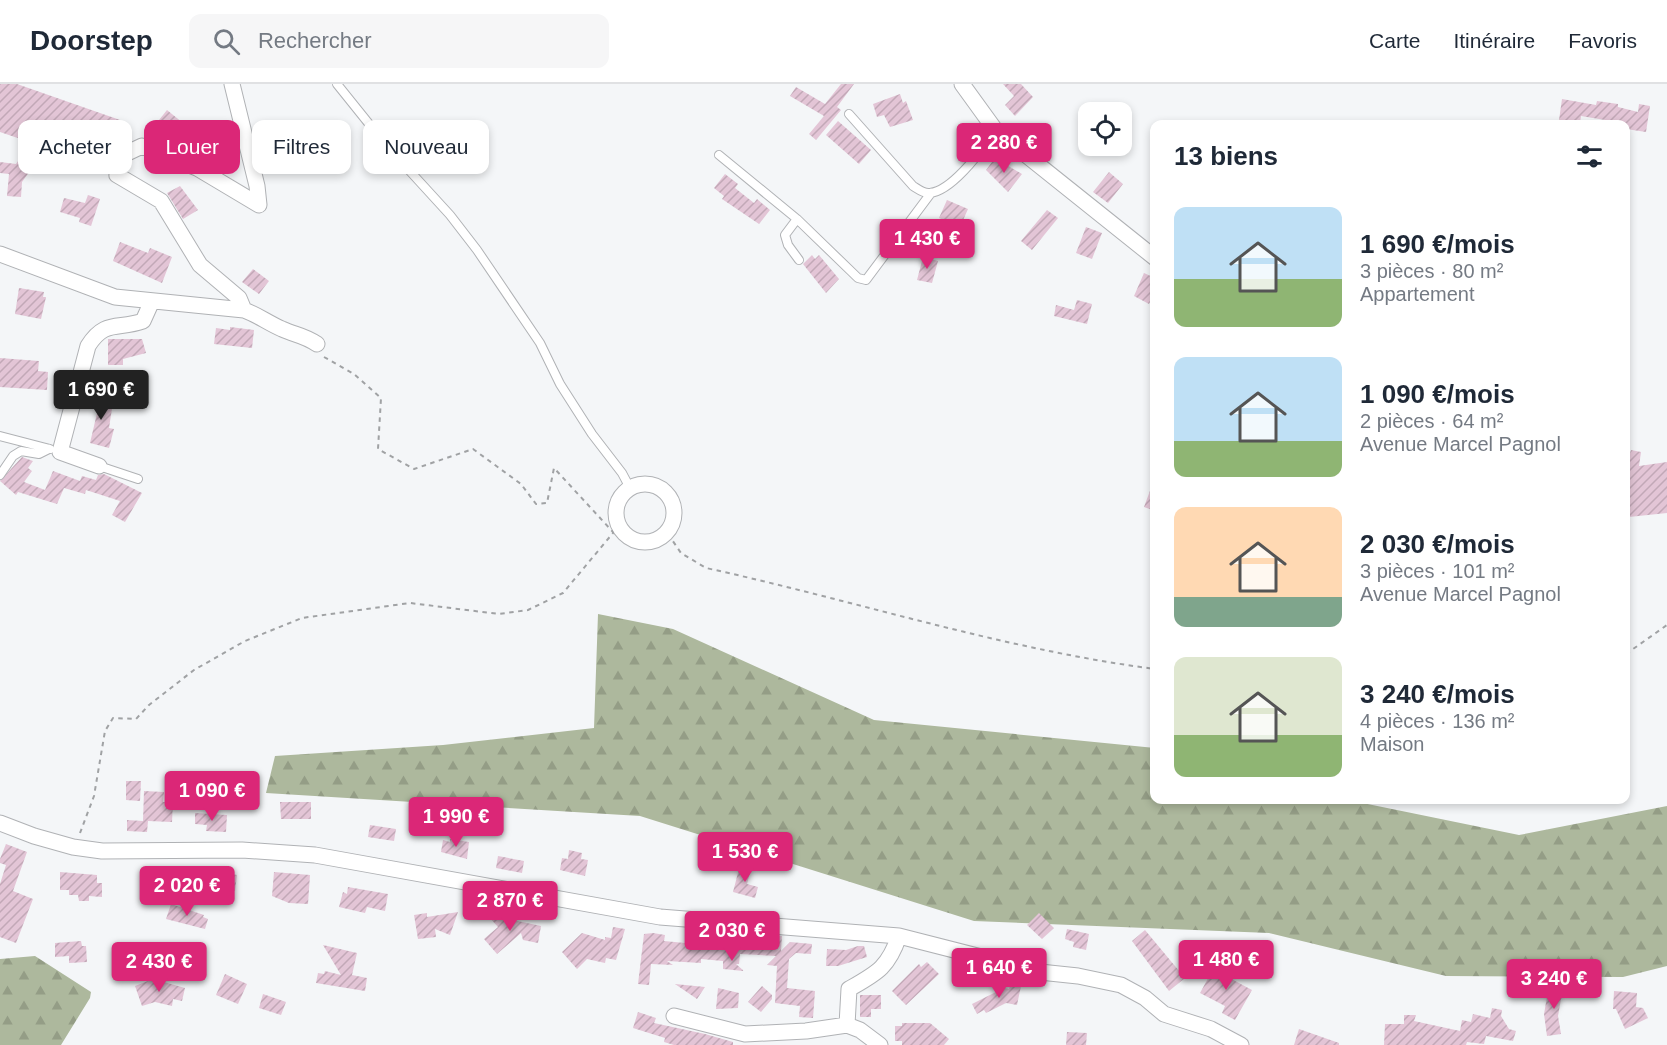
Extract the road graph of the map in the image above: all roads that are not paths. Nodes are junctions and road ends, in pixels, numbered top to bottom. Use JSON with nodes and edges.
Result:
{"nodes":[{"id":1,"x":232,"y":84,"type":"edge"},
{"id":2,"x":338,"y":84,"type":"edge"},
{"id":3,"x":962,"y":84,"type":"edge"},
{"id":4,"x":849,"y":114,"type":"dead end"},
{"id":5,"x":996,"y":131,"type":"junction"},
{"id":6,"x":719,"y":155,"type":"dead end"},
{"id":7,"x":932,"y":194,"type":"junction"},
{"id":8,"x":797,"y":219,"type":"junction"},
{"id":9,"x":0,"y":254,"type":"edge"},
{"id":10,"x":1150,"y":254,"type":"edge"},
{"id":11,"x":799,"y":261,"type":"dead end"},
{"id":12,"x":152,"y":301,"type":"junction"},
{"id":13,"x":244,"y":310,"type":"junction"},
{"id":14,"x":320,"y":351,"type":"road end"},
{"id":15,"x":0,"y":436,"type":"edge"},
{"id":16,"x":55,"y":451,"type":"junction"},
{"id":17,"x":99,"y":466,"type":"joint"},
{"id":18,"x":0,"y":475,"type":"edge"},
{"id":19,"x":138,"y":479,"type":"dead end"},
{"id":20,"x":630,"y":488,"type":"junction"},
{"id":21,"x":0,"y":823,"type":"edge"},
{"id":22,"x":899,"y":936,"type":"junction"},
{"id":23,"x":674,"y":1016,"type":"dead end"},
{"id":24,"x":848,"y":1024,"type":"junction"},
{"id":25,"x":880,"y":1045,"type":"edge"},
{"id":26,"x":1241,"y":1045,"type":"edge"}],
"edges":[{"from":1,"to":13,"type":"street"},
{"from":2,"to":20,"type":"lane"},
{"from":3,"to":5,"type":"street"},
{"from":4,"to":7,"type":"lane"},
{"from":5,"to":7,"type":"lane"},
{"from":5,"to":10,"type":"street"},
{"from":6,"to":8,"type":"lane"},
{"from":7,"to":8,"type":"lane"},
{"from":8,"to":11,"type":"lane"},
{"from":9,"to":12,"type":"street"},
{"from":12,"to":13,"type":"street"},
{"from":12,"to":16,"type":"street"},
{"from":13,"to":14,"type":"street"},
{"from":15,"to":16,"type":"lane"},
{"from":16,"to":17,"type":"street"},
{"from":16,"to":18,"type":"lane"},
{"from":17,"to":19,"type":"lane"},
{"from":20,"to":20,"type":"street"},
{"from":21,"to":22,"type":"street"},
{"from":22,"to":24,"type":"street"},
{"from":22,"to":26,"type":"street"},
{"from":23,"to":24,"type":"street"},
{"from":24,"to":25,"type":"street"}]}
